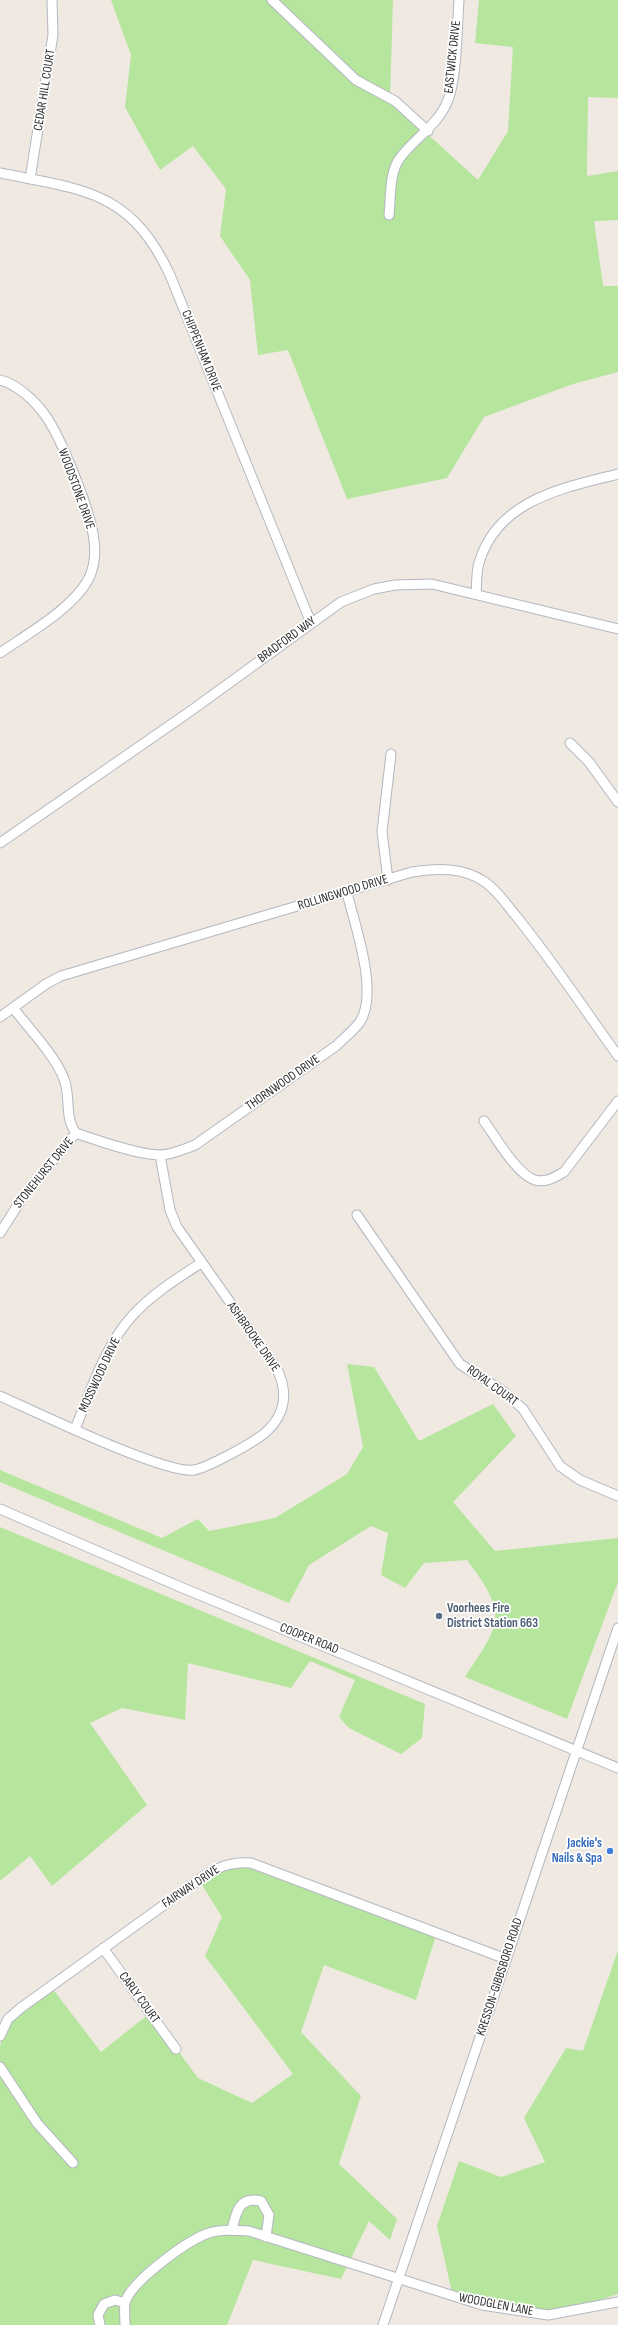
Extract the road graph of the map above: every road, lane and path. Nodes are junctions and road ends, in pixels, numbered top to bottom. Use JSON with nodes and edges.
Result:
{"nodes":[{"id":1,"x":52,"y":0,"type":"edge"},
{"id":2,"x":272,"y":0,"type":"edge"},
{"id":3,"x":459,"y":0,"type":"edge"},
{"id":4,"x":428,"y":131,"type":"junction"},
{"id":5,"x":0,"y":173,"type":"edge"},
{"id":6,"x":30,"y":179,"type":"junction"},
{"id":7,"x":389,"y":214,"type":"dead end"},
{"id":8,"x":0,"y":380,"type":"edge"},
{"id":9,"x":618,"y":474,"type":"edge"},
{"id":10,"x":476,"y":594,"type":"junction"},
{"id":11,"x":311,"y":623,"type":"junction"},
{"id":12,"x":618,"y":629,"type":"edge"},
{"id":13,"x":0,"y":653,"type":"edge"},
{"id":14,"x":570,"y":743,"type":"dead end"},
{"id":15,"x":392,"y":754,"type":"dead end"},
{"id":16,"x":618,"y":802,"type":"edge"},
{"id":17,"x":0,"y":843,"type":"edge"},
{"id":18,"x":388,"y":880,"type":"junction"},
{"id":19,"x":346,"y":893,"type":"junction"},
{"id":20,"x":13,"y":1008,"type":"junction"},
{"id":21,"x":0,"y":1017,"type":"edge"},
{"id":22,"x":618,"y":1056,"type":"edge"},
{"id":23,"x":618,"y":1101,"type":"edge"},
{"id":24,"x":484,"y":1121,"type":"dead end"},
{"id":25,"x":76,"y":1133,"type":"junction"},
{"id":26,"x":160,"y":1155,"type":"junction"},
{"id":27,"x":357,"y":1215,"type":"dead end"},
{"id":28,"x":0,"y":1233,"type":"edge"},
{"id":29,"x":201,"y":1263,"type":"junction"},
{"id":30,"x":0,"y":1396,"type":"edge"},
{"id":31,"x":75,"y":1429,"type":"junction"},
{"id":32,"x":618,"y":1496,"type":"edge"},
{"id":33,"x":0,"y":1509,"type":"edge"},
{"id":34,"x":618,"y":1628,"type":"edge"},
{"id":35,"x":576,"y":1750,"type":"junction"},
{"id":36,"x":618,"y":1768,"type":"edge"},
{"id":37,"x":102,"y":1948,"type":"junction"},
{"id":38,"x":506,"y":1959,"type":"junction"},
{"id":39,"x":0,"y":2036,"type":"edge"},
{"id":40,"x":176,"y":2049,"type":"dead end"},
{"id":41,"x":0,"y":2068,"type":"edge"},
{"id":42,"x":73,"y":2163,"type":"dead end"},
{"id":43,"x":232,"y":2230,"type":"junction"},
{"id":44,"x":266,"y":2237,"type":"junction"},
{"id":45,"x":399,"y":2280,"type":"junction"},
{"id":46,"x":618,"y":2302,"type":"edge"},
{"id":47,"x":125,"y":2303,"type":"junction"},
{"id":48,"x":100,"y":2325,"type":"edge"},
{"id":49,"x":125,"y":2325,"type":"edge"},
{"id":50,"x":383,"y":2325,"type":"edge"}],
"edges":[{"from":1,"to":6,"type":"street","name":"CEDAR HILL COURT"},
{"from":2,"to":4,"type":"street"},
{"from":3,"to":4,"type":"street","name":"EASTWICK DRIVE"},
{"from":4,"to":7,"type":"street","name":"EASTWICK DRIVE"},
{"from":5,"to":6,"type":"street","name":"CHIPPENHAM DRIVE"},
{"from":6,"to":11,"type":"street","name":"CHIPPENHAM DRIVE"},
{"from":8,"to":13,"type":"street","name":"WOODSTONE DRIVE"},
{"from":9,"to":10,"type":"street"},
{"from":10,"to":11,"type":"street","name":"BRADFORD WAY"},
{"from":10,"to":12,"type":"street","name":"BRADFORD WAY"},
{"from":11,"to":17,"type":"street","name":"BRADFORD WAY"},
{"from":14,"to":16,"type":"street"},
{"from":15,"to":18,"type":"street"},
{"from":18,"to":19,"type":"street","name":"ROLLINGWOOD DRIVE"},
{"from":18,"to":22,"type":"street","name":"ROLLINGWOOD DRIVE"},
{"from":19,"to":20,"type":"street","name":"ROLLINGWOOD DRIVE"},
{"from":19,"to":26,"type":"street","name":"THORNWOOD DRIVE"},
{"from":20,"to":21,"type":"street","name":"ROLLINGWOOD DRIVE"},
{"from":20,"to":25,"type":"street","name":"STONEHURST DRIVE"},
{"from":23,"to":24,"type":"street"},
{"from":25,"to":26,"type":"street","name":"THORNWOOD DRIVE"},
{"from":25,"to":28,"type":"street","name":"STONEHURST DRIVE"},
{"from":26,"to":29,"type":"street","name":"ASHBROOKE DRIVE"},
{"from":27,"to":32,"type":"street","name":"ROYAL COURT"},
{"from":29,"to":31,"type":"street","name":"MOSSWOOD DRIVE"},
{"from":29,"to":31,"type":"street","name":"ASHBROOKE DRIVE"},
{"from":30,"to":31,"type":"street","name":"ASHBROOKE DRIVE"},
{"from":33,"to":35,"type":"street","name":"COOPER ROAD"},
{"from":34,"to":35,"type":"street","name":"KRESSON-GIBBSBORO ROAD"},
{"from":35,"to":36,"type":"street","name":"COOPER ROAD"},
{"from":35,"to":38,"type":"street","name":"KRESSON-GIBBSBORO ROAD"},
{"from":37,"to":38,"type":"street","name":"FAIRWAY DRIVE"},
{"from":37,"to":39,"type":"street","name":"FAIRWAY DRIVE"},
{"from":37,"to":40,"type":"street","name":"CARLY COURT"},
{"from":38,"to":45,"type":"street","name":"KRESSON-GIBBSBORO ROAD"},
{"from":41,"to":42,"type":"street"},
{"from":43,"to":44,"type":"street","name":"WOODGLEN LANE"},
{"from":43,"to":44,"type":"street"},
{"from":43,"to":47,"type":"street","name":"WOODGLEN LANE"},
{"from":44,"to":45,"type":"street","name":"WOODGLEN LANE"},
{"from":45,"to":46,"type":"street","name":"WOODGLEN LANE"},
{"from":45,"to":50,"type":"street","name":"KRESSON-GIBBSBORO ROAD"},
{"from":47,"to":48,"type":"street"},
{"from":47,"to":49,"type":"street"}]}
